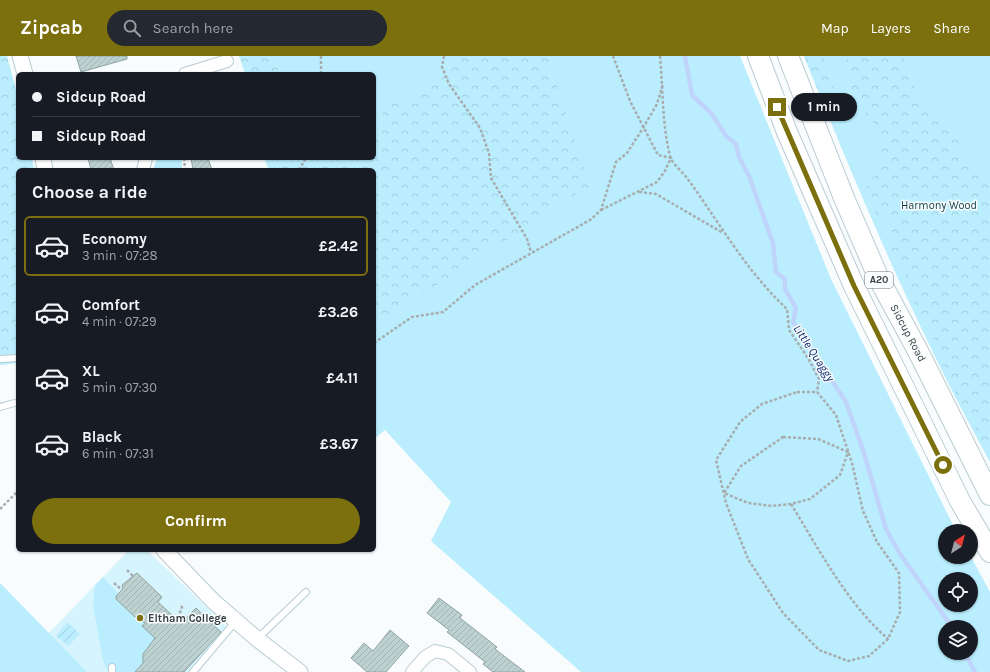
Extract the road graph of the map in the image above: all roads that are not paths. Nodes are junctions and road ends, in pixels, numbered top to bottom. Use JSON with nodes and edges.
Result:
{"nodes":[{"id":1,"x":20,"y":56,"type":"edge"},
{"id":2,"x":758,"y":56,"type":"edge"},
{"id":3,"x":788,"y":56,"type":"edge"},
{"id":4,"x":227,"y":61,"type":"dead end"},
{"id":5,"x":24,"y":72,"type":"edge"},
{"id":6,"x":191,"y":72,"type":"edge"},
{"id":7,"x":16,"y":358,"type":"edge"},
{"id":8,"x":0,"y":359,"type":"edge"},
{"id":9,"x":16,"y":403,"type":"edge"},
{"id":10,"x":0,"y":407,"type":"edge"},
{"id":11,"x":990,"y":495,"type":"edge"},
{"id":12,"x":166,"y":552,"type":"edge"},
{"id":13,"x":990,"y":552,"type":"edge"},
{"id":14,"x":306,"y":592,"type":"dead end"},
{"id":15,"x":236,"y":621,"type":"junction"},
{"id":16,"x":257,"y":639,"type":"junction"},
{"id":17,"x":193,"y":672,"type":"edge"},
{"id":18,"x":300,"y":672,"type":"edge"},
{"id":19,"x":412,"y":672,"type":"edge"},
{"id":20,"x":470,"y":672,"type":"edge"}],
"edges":[{"from":1,"to":5,"type":"street"},
{"from":2,"to":13,"type":"highway","number":"A20"},
{"from":3,"to":11,"type":"highway","name":"Sidcup Road","number":"A20"},
{"from":4,"to":6,"type":"street"},
{"from":7,"to":8,"type":"lane"},
{"from":9,"to":10,"type":"lane"},
{"from":12,"to":15,"type":"street"},
{"from":14,"to":16,"type":"lane"},
{"from":15,"to":16,"type":"street"},
{"from":15,"to":17,"type":"lane"},
{"from":16,"to":18,"type":"street"},
{"from":19,"to":20,"type":"street"}]}
